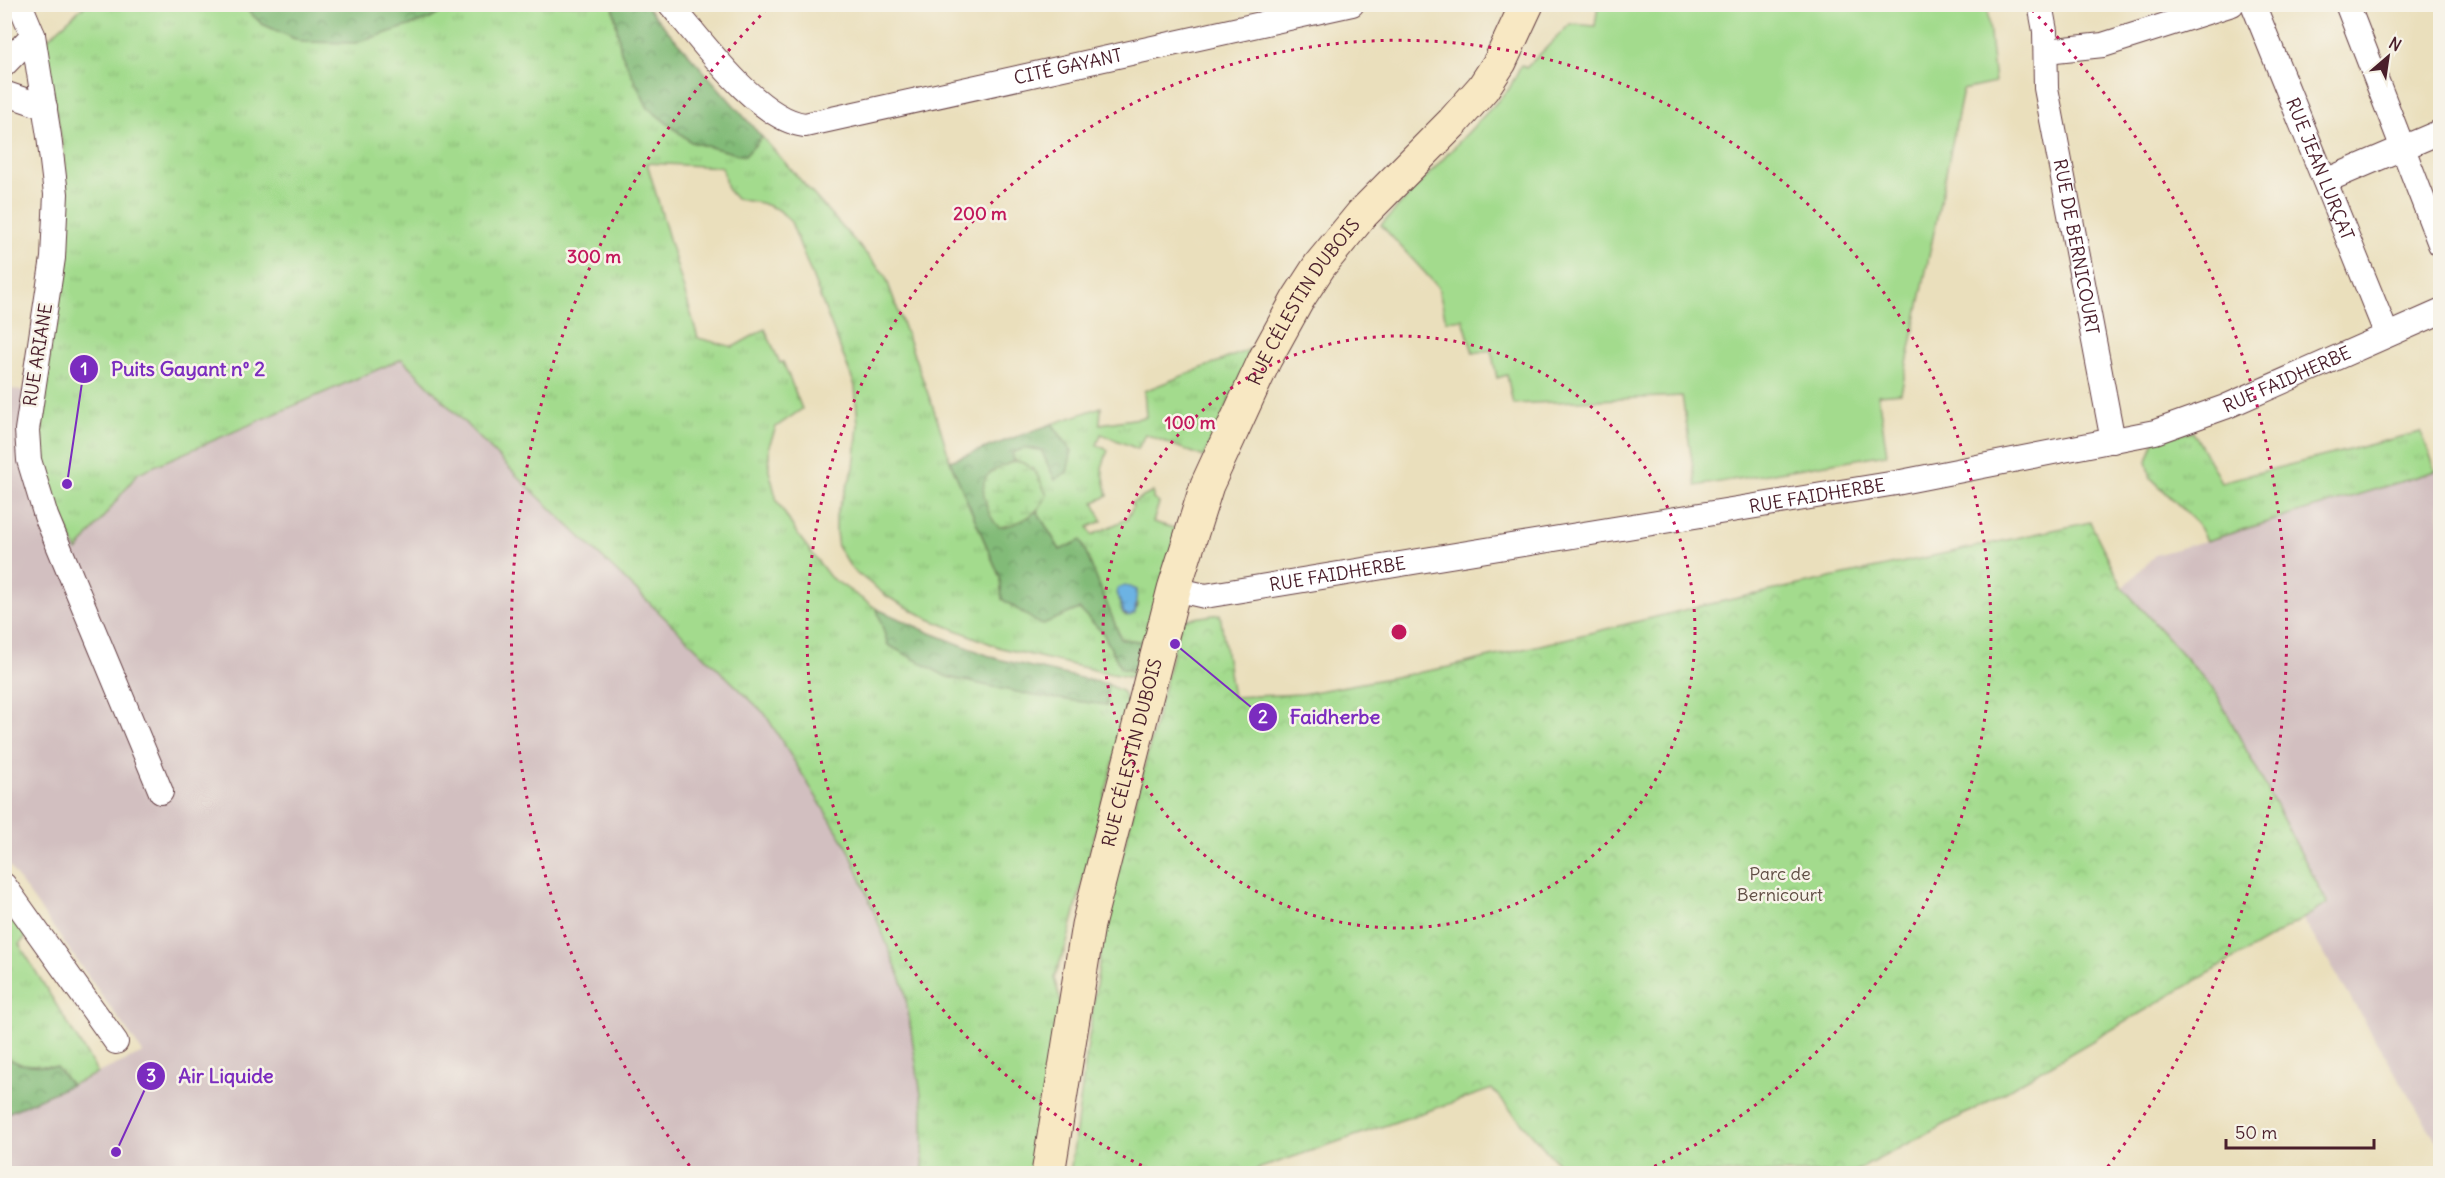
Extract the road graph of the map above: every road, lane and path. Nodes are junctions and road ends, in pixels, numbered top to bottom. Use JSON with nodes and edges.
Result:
{"nodes":[{"id":1,"x":21,"y":4,"type":"edge"},
{"id":2,"x":670,"y":4,"type":"edge"},
{"id":3,"x":1352,"y":4,"type":"edge"},
{"id":4,"x":1527,"y":4,"type":"edge"},
{"id":5,"x":2040,"y":4,"type":"edge"},
{"id":6,"x":2232,"y":4,"type":"edge"},
{"id":7,"x":2253,"y":4,"type":"edge"},
{"id":8,"x":2346,"y":4,"type":"edge"},
{"id":9,"x":33,"y":35,"type":"junction"},
{"id":10,"x":2046,"y":51,"type":"junction"},
{"id":11,"x":4,"y":65,"type":"edge"},
{"id":12,"x":4,"y":74,"type":"edge"},
{"id":13,"x":40,"y":82,"type":"junction"},
{"id":14,"x":4,"y":93,"type":"edge"},
{"id":15,"x":45,"y":106,"type":"junction"},
{"id":16,"x":2440,"y":132,"type":"edge"},
{"id":17,"x":2402,"y":148,"type":"junction"},
{"id":18,"x":2325,"y":181,"type":"junction"},
{"id":19,"x":2440,"y":244,"type":"edge"},
{"id":20,"x":2440,"y":312,"type":"edge"},
{"id":21,"x":2387,"y":335,"type":"junction"},
{"id":22,"x":2114,"y":441,"type":"junction"},
{"id":23,"x":1174,"y":589,"type":"junction"},
{"id":24,"x":161,"y":792,"type":"dead end"},
{"id":25,"x":4,"y":885,"type":"edge"},
{"id":26,"x":116,"y":1042,"type":"dead end"},
{"id":27,"x":1048,"y":1173,"type":"edge"}],
"edges":[{"from":1,"to":9,"type":"street","name":"RUE ARIANE"},
{"from":2,"to":3,"type":"street","name":"CITÉ GAYANT"},
{"from":4,"to":23,"type":"street","name":"RUE CÉLESTIN DUBOIS"},
{"from":5,"to":10,"type":"street","name":"RUE DE BERNICOURT"},
{"from":6,"to":10,"type":"street"},
{"from":7,"to":18,"type":"street","name":"RUE JEAN LURÇAT"},
{"from":8,"to":17,"type":"street"},
{"from":9,"to":11,"type":"street"},
{"from":9,"to":13,"type":"street","name":"RUE ARIANE"},
{"from":10,"to":22,"type":"street","name":"RUE DE BERNICOURT"},
{"from":12,"to":13,"type":"street"},
{"from":13,"to":15,"type":"street","name":"RUE ARIANE"},
{"from":14,"to":15,"type":"street"},
{"from":15,"to":24,"type":"street","name":"RUE ARIANE"},
{"from":16,"to":17,"type":"street"},
{"from":17,"to":18,"type":"street"},
{"from":17,"to":19,"type":"street"},
{"from":18,"to":21,"type":"street","name":"RUE JEAN LURÇAT"},
{"from":20,"to":21,"type":"street","name":"RUE FAIDHERBE"},
{"from":21,"to":22,"type":"street","name":"RUE FAIDHERBE"},
{"from":22,"to":23,"type":"street","name":"RUE FAIDHERBE"},
{"from":23,"to":27,"type":"street","name":"RUE CÉLESTIN DUBOIS"},
{"from":25,"to":26,"type":"street"}]}
